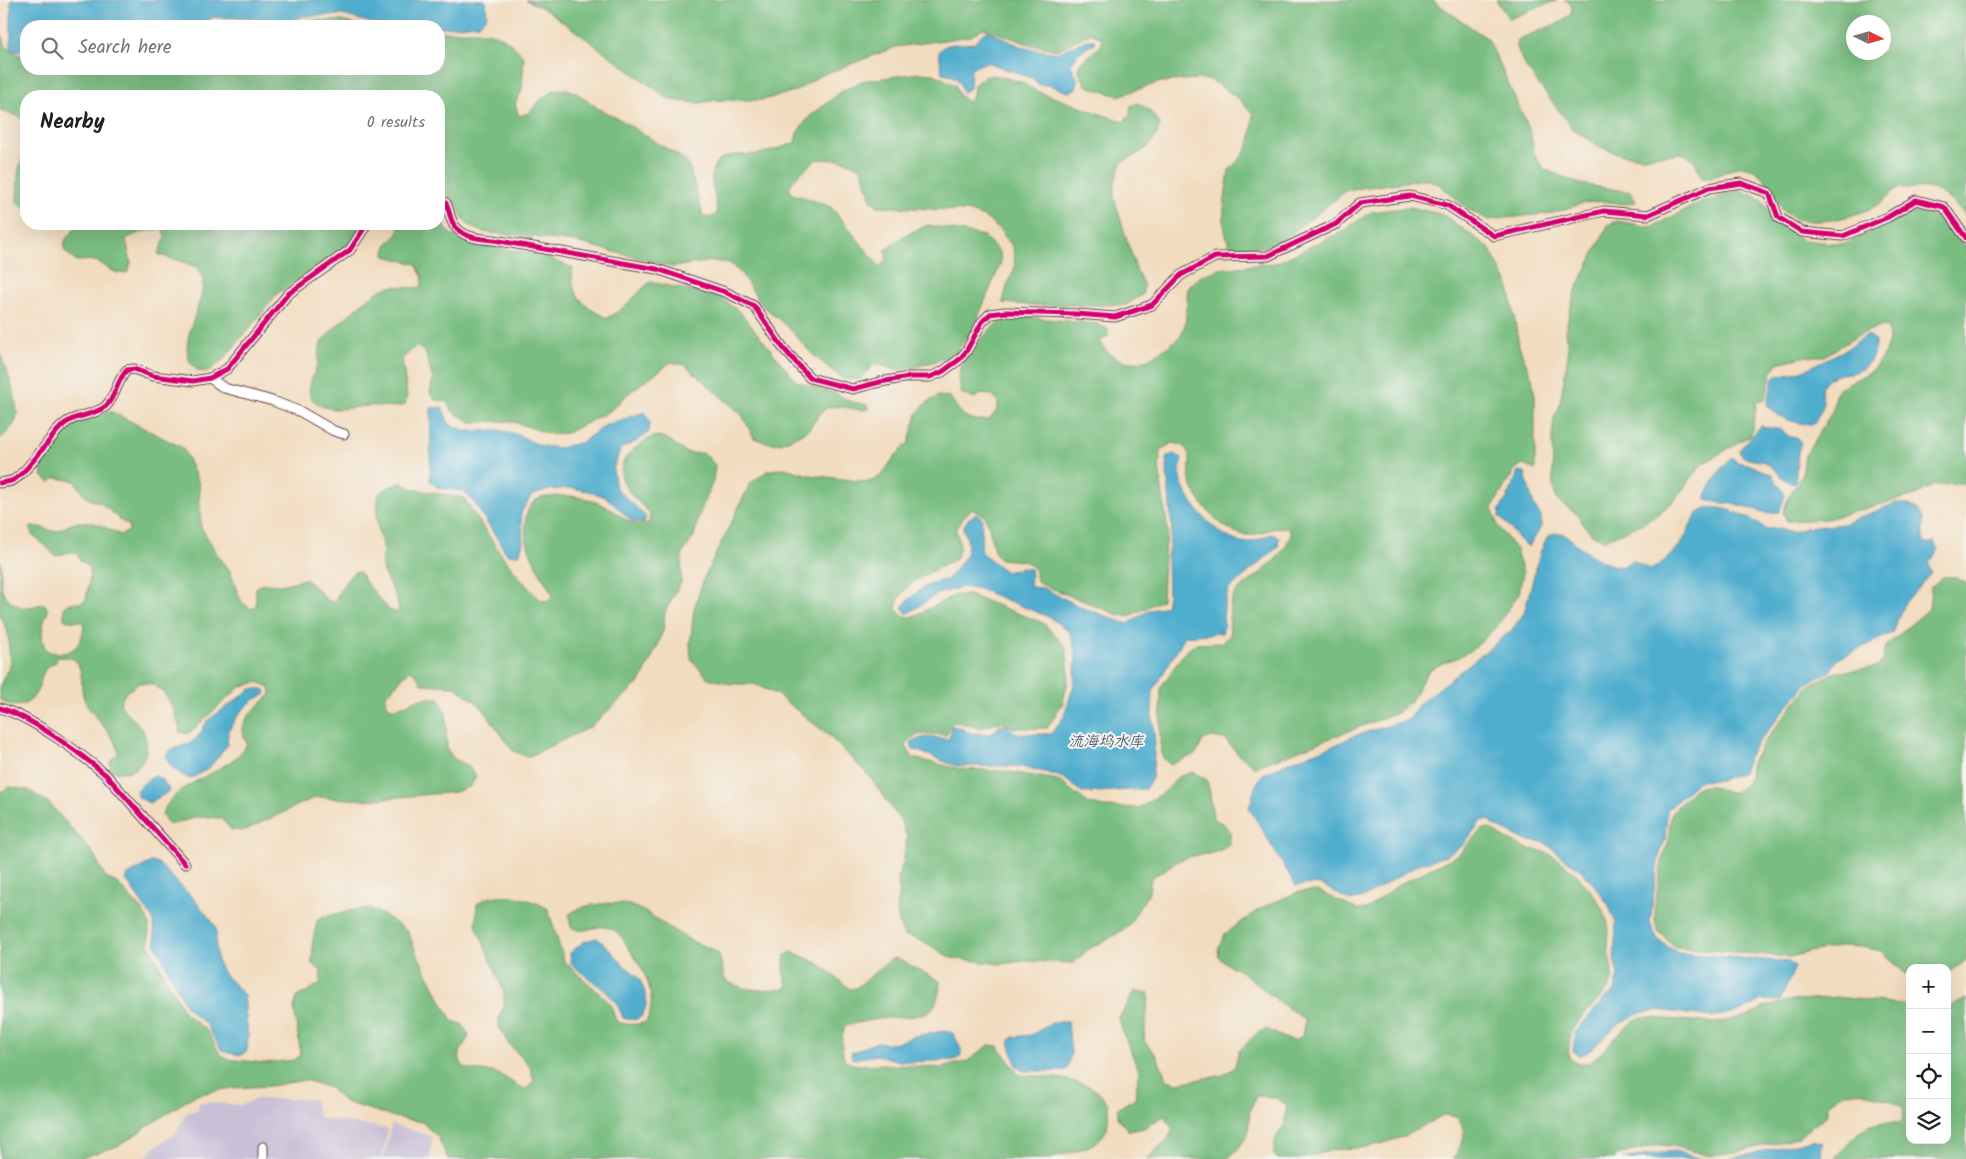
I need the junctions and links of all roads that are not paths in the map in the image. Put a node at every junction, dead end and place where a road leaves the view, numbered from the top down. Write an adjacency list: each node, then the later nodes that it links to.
1 (445, 202): 3 (street)
2 (363, 230): 4 (street)
3 (1966, 238)
4 (210, 378): 5 (street); 6 (street)
5 (344, 434)
6 (0, 483)
7 (0, 708): 8 (street)
8 (185, 864)
9 (263, 1147): 10 (street)
10 (263, 1159)

